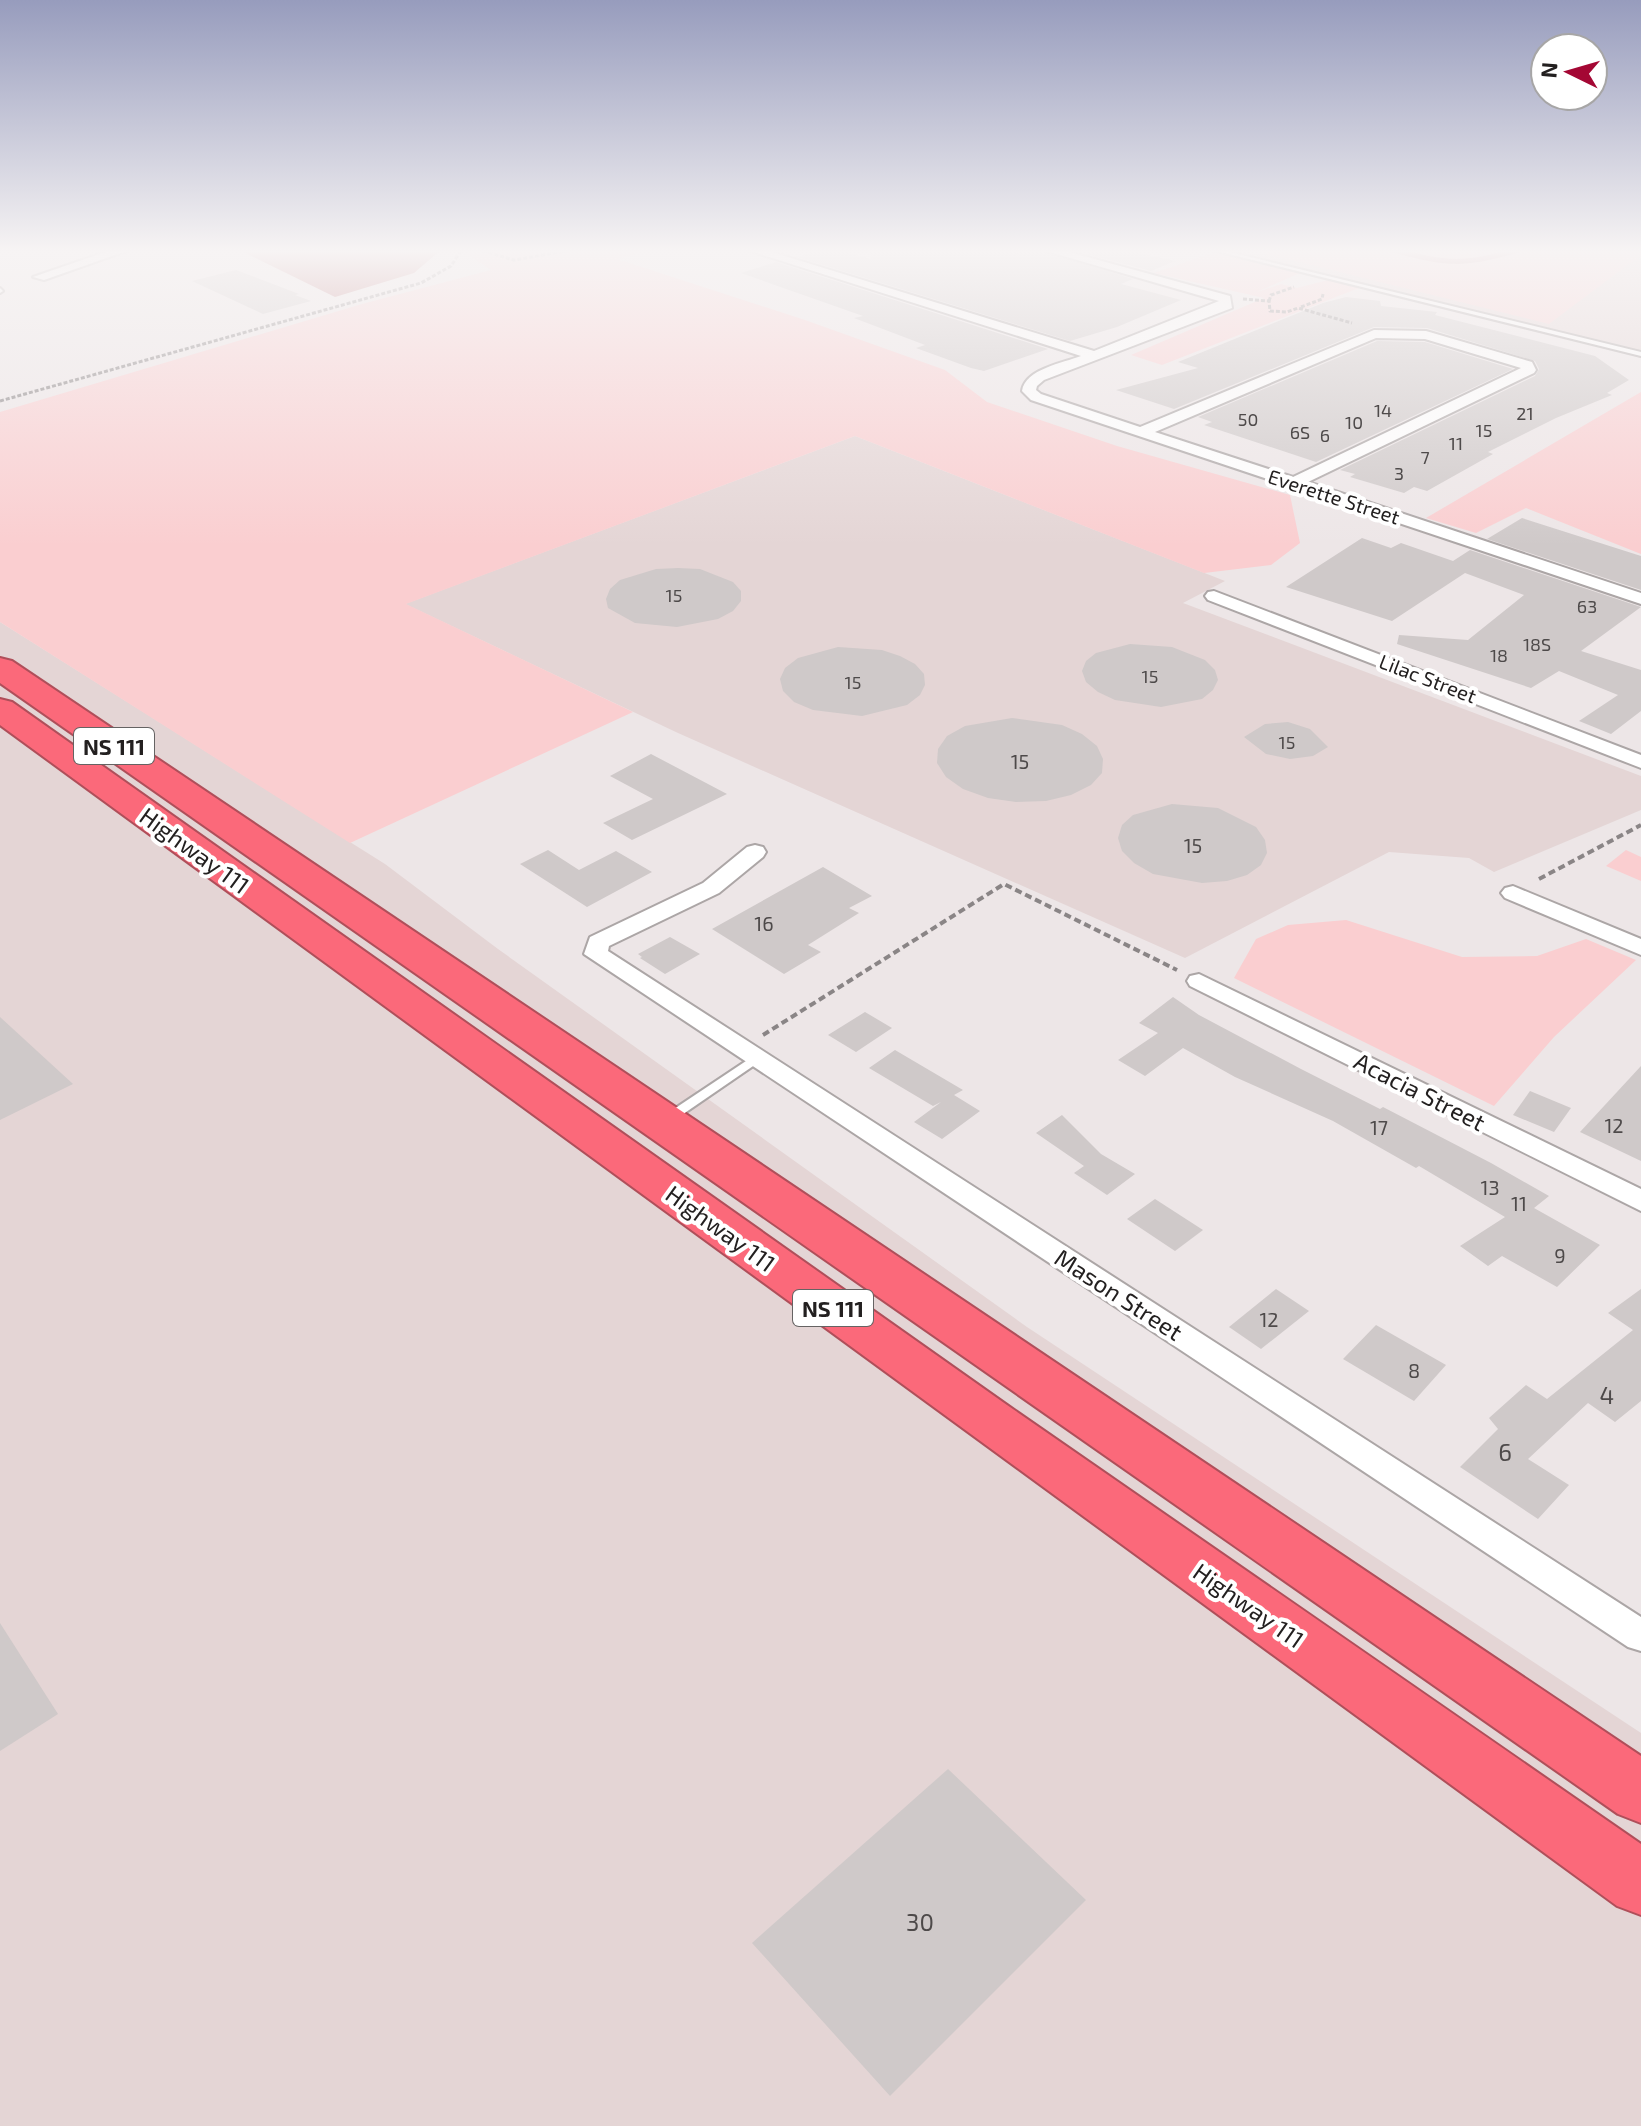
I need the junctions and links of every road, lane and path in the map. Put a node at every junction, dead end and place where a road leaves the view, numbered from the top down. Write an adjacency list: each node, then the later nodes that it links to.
1 (188, 348): 9 (path)
2 (1071, 348): 8 (street)
3 (1111, 348): 8 (street)
4 (1340, 348): 10 (street)
5 (1475, 348): 11 (street)
6 (1617, 348): 7 (lane)
7 (1641, 354)
8 (1093, 355): 10 (street, Everette Street)
9 (0, 401)
10 (1141, 432): 11 (street, Everette Street)
11 (1294, 483): 13 (street, Everette Street)
12 (1214, 596): 17 (street, Lilac Street)
13 (1641, 599)
14 (0, 652): 18 (highway)
15 (0, 668): 18 (highway, Highway 111 / NS 111)
16 (9, 719): 29 (highway, Highway 111 / NS 111)
17 (1641, 762)
18 (227, 824): 25 (highway, Highway 111 / NS 111)
19 (1641, 825): 21 (path)
20 (755, 852): 24 (street, Mason Street)
21 (1513, 893): 22 (street)
22 (1641, 948)
23 (1199, 981): 24 (path); 26 (street, Acacia Street)
24 (748, 1054): 25 (lane); 27 (street, Mason Street)
25 (663, 1122): 28 (highway, Highway 111 / NS 111)
26 (1641, 1201)
27 (1641, 1636)
28 (1641, 1793)
29 (1641, 1883)

